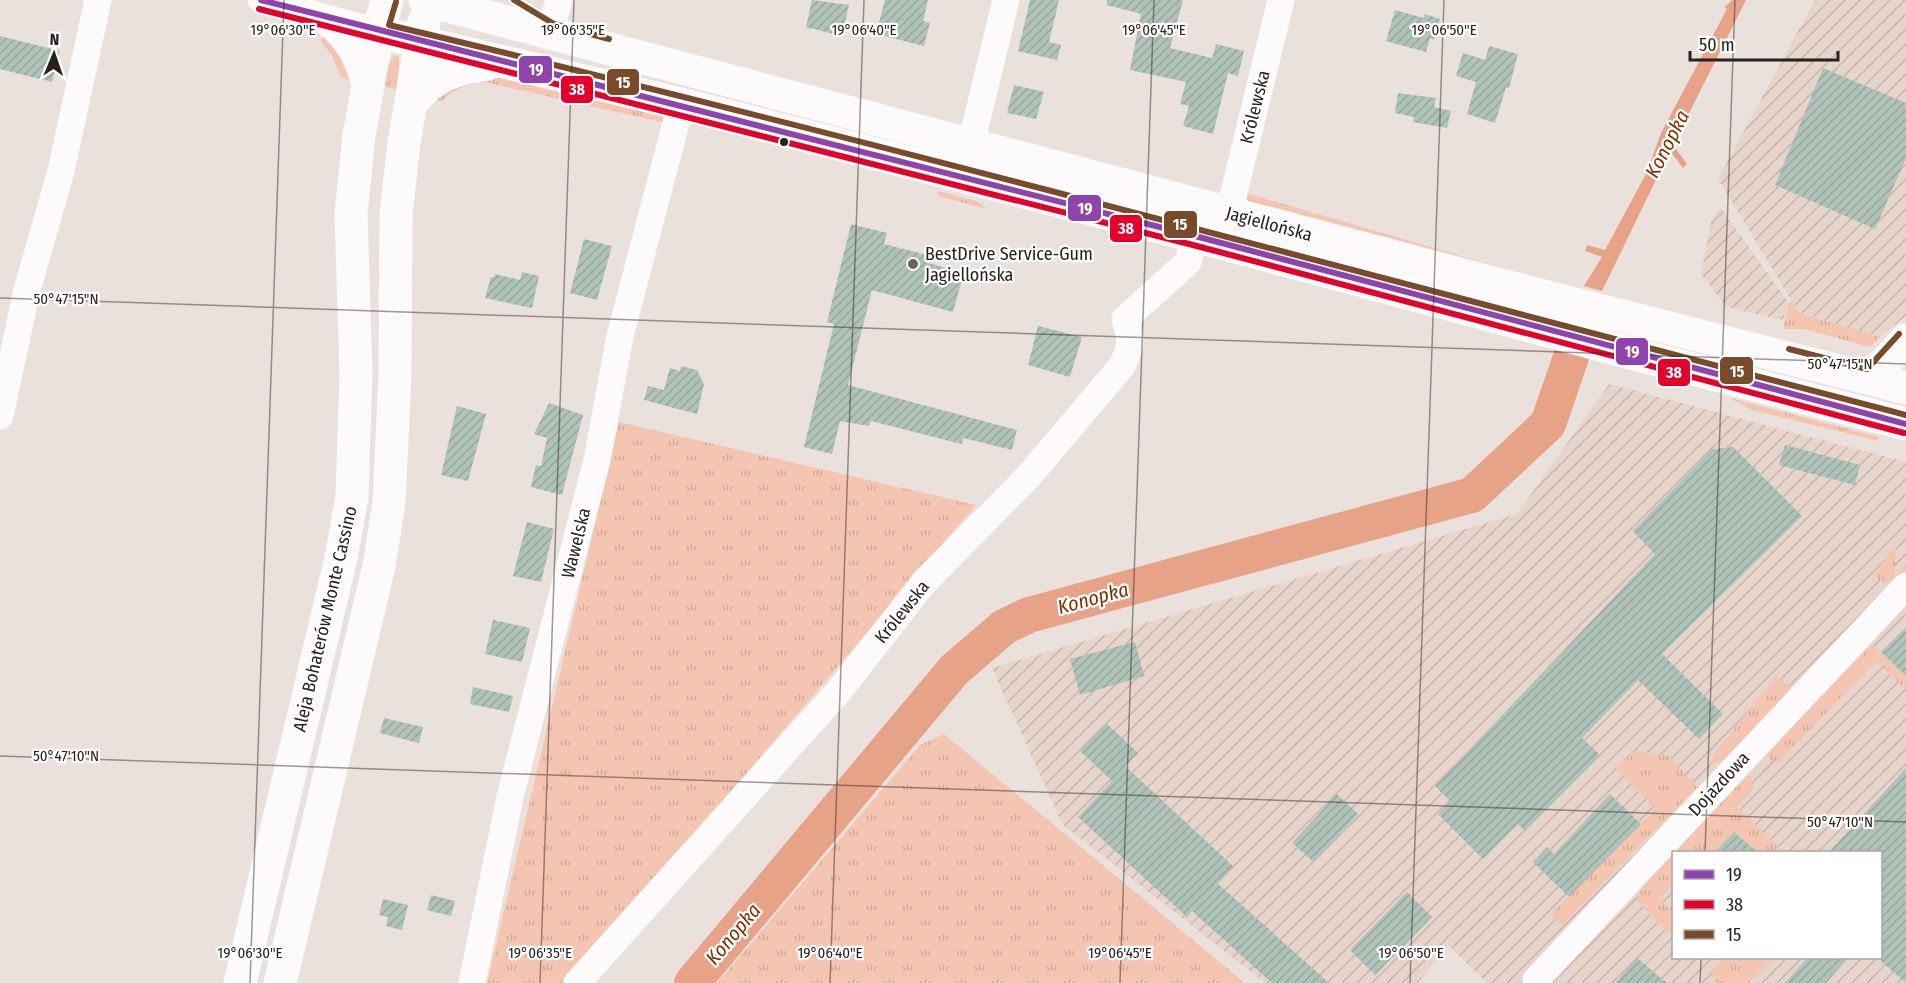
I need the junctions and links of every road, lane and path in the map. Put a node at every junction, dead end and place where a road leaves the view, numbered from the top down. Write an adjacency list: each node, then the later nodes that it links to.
1 (98, 0): 23 (street)
2 (261, 0): 9 (street, Jagiellońska)
3 (387, 0): 10 (main road, Aleja Bohaterów Monte Cassino)
4 (428, 0): 11 (main road, Jagiellońska); 12 (main road, Aleja Bohaterów Monte Cassino)
5 (496, 0): 11 (main road)
6 (559, 0): 11 (street)
7 (1006, 0): 17 (street)
8 (1281, 0): 18 (street, Królewska)
9 (316, 15): 10 (street, Jagiellońska); 14 (street)
10 (378, 32): 12 (main road, Jagiellońska); 14 (main road, Aleja Bohaterów Monte Cassino)
11 (550, 32): 17 (main road, Jagiellońska)
12 (419, 42): 13 (main road, Jagiellońska); 15 (main road, Aleja Bohaterów Monte Cassino)
13 (501, 63): 15 (main road); 16 (main road, Jagiellońska)
14 (367, 95): 26 (main road, Aleja Bohaterów Monte Cassino)
15 (411, 104): 27 (main road, Aleja Bohaterów Monte Cassino)
16 (681, 104): 19 (main road, Jagiellońska); 28 (street, Wawelska)
17 (971, 144): 18 (main road, Jagiellońska)
18 (1229, 213): 21 (main road, Jagiellońska)
19 (1195, 236): 24 (main road, Jagiellońska); 29 (street, Królewska)
20 (1906, 340): 21 (main road)
21 (1870, 379): 22 (main road, Jagiellońska)
22 (1906, 388)
23 (0, 417)
24 (1906, 423)
25 (1906, 586): 30 (street, Dojazdowa)
26 (240, 983)
27 (280, 983)
28 (472, 983)
29 (577, 983)
30 (1539, 983)

